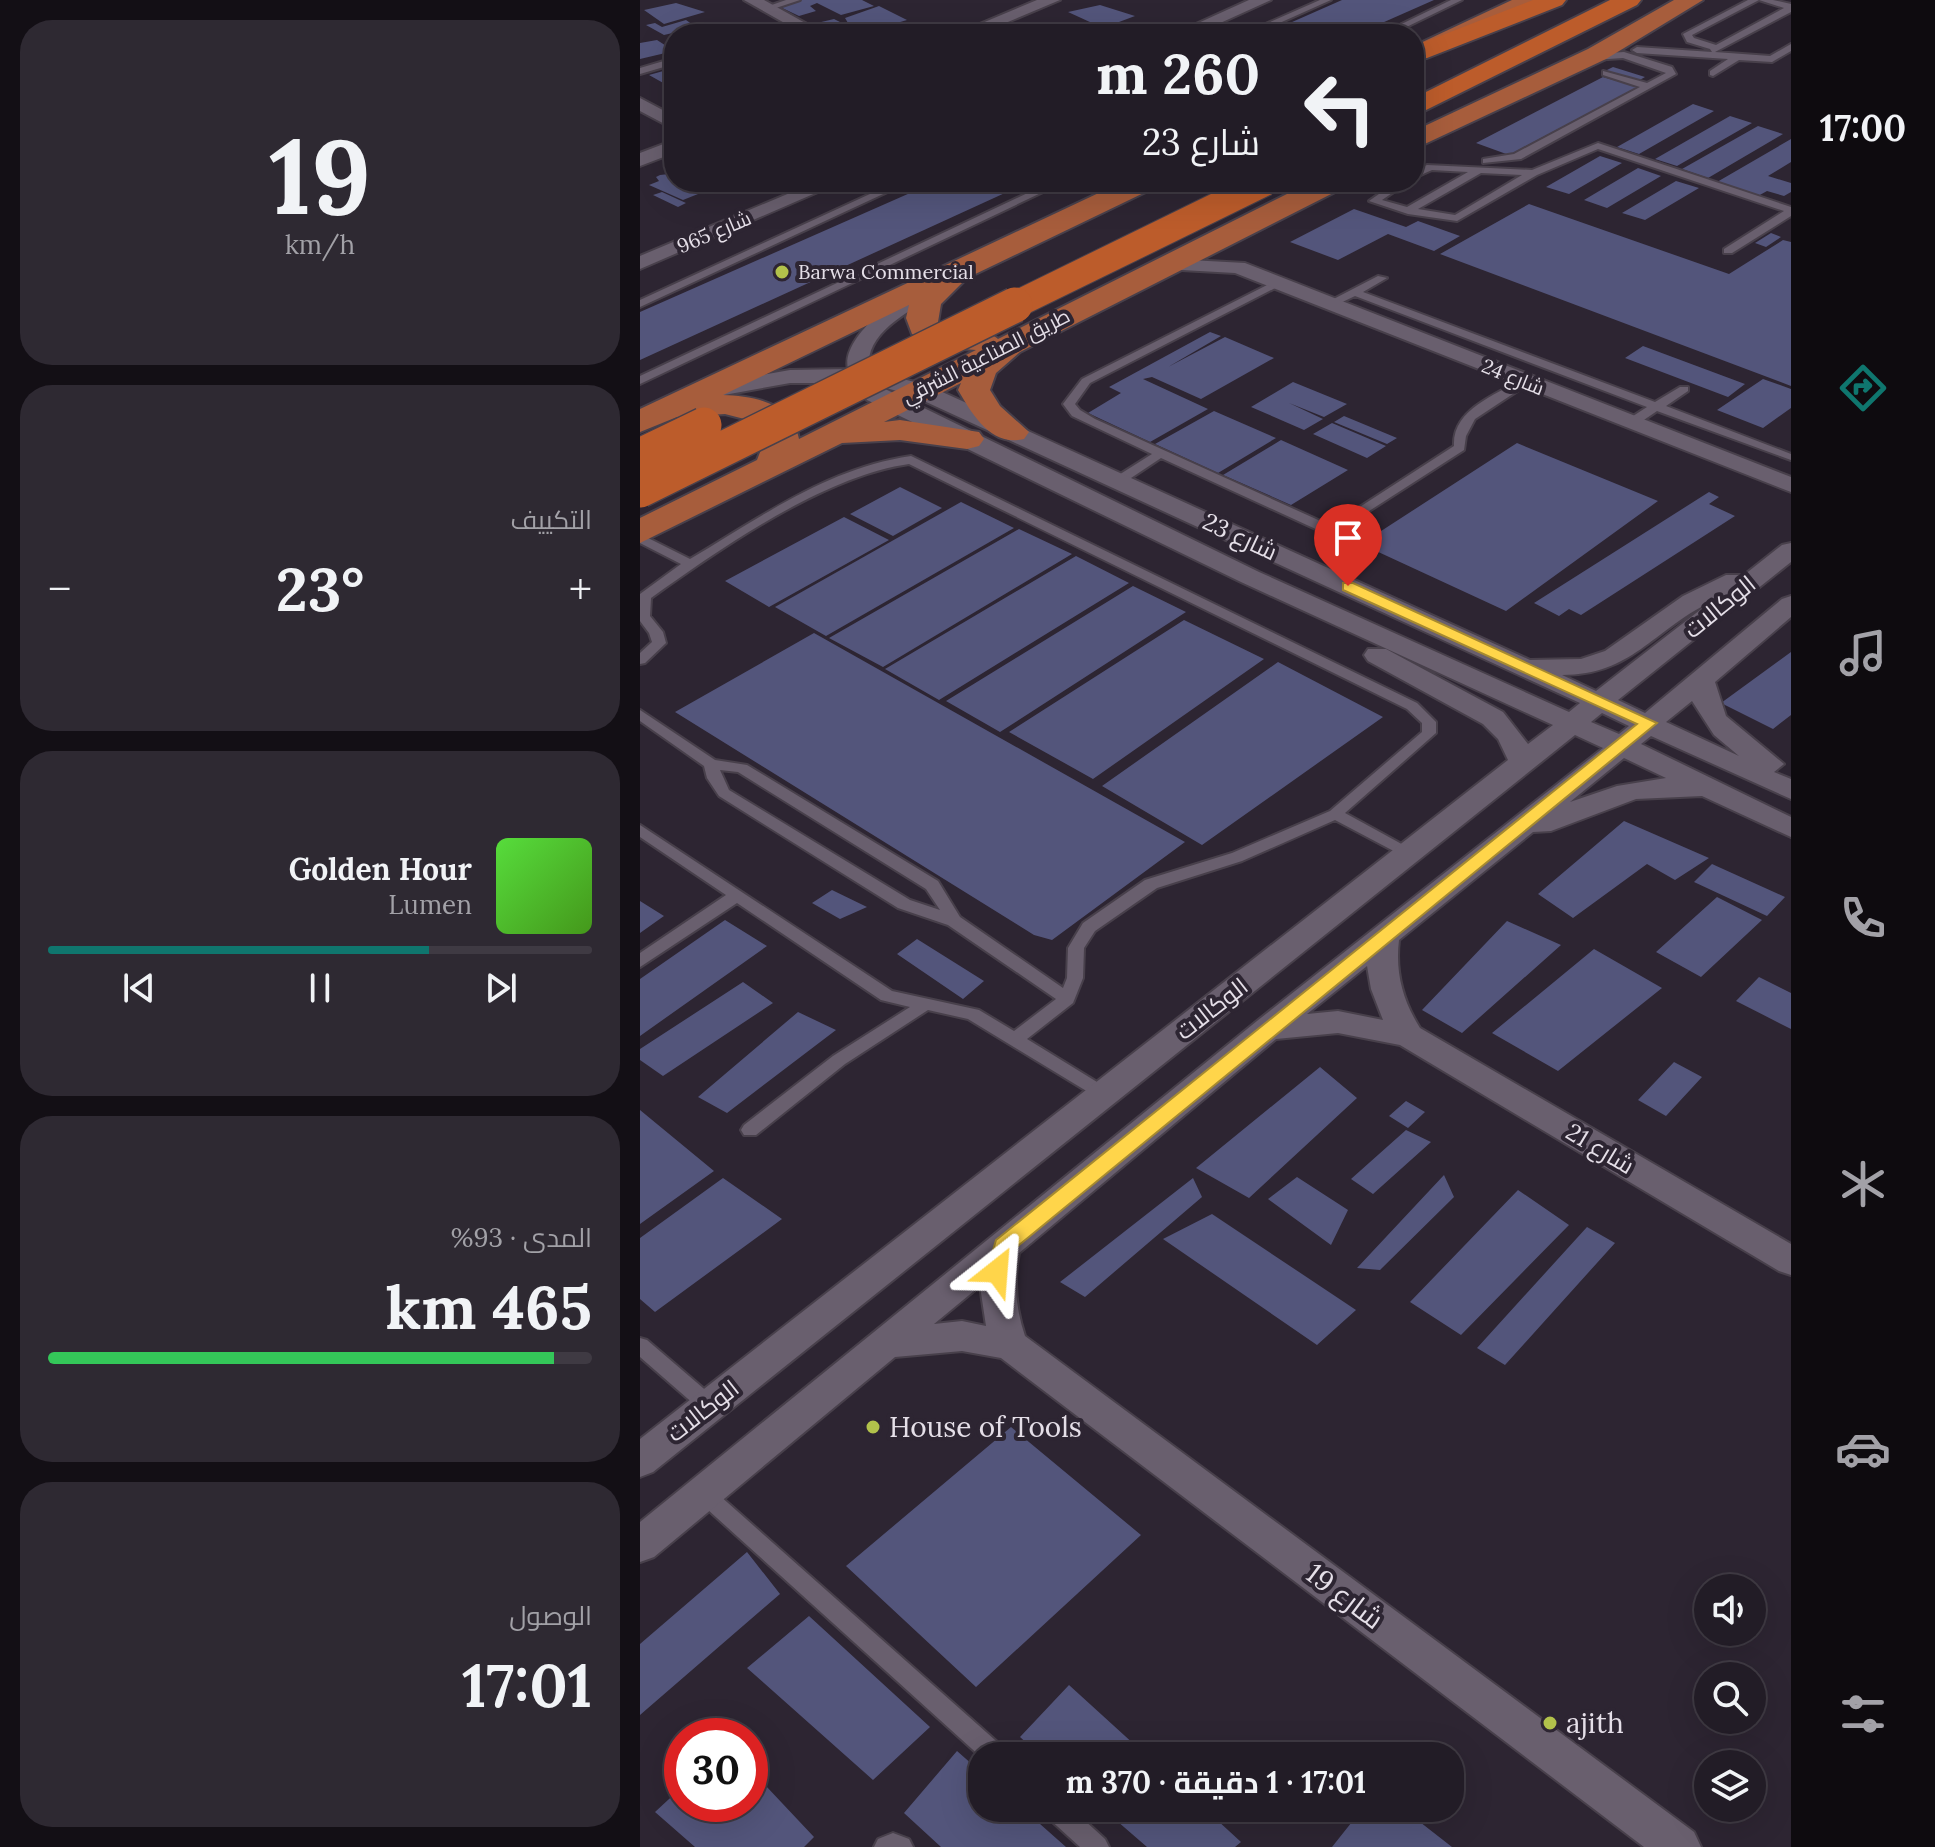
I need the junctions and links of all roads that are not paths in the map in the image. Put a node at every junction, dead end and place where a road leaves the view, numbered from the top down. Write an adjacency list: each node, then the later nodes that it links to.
1 (796, 0): 14 (lane)
2 (1263, 0): 18 (street)
3 (1327, 0): 19 (lane)
4 (1458, 0): 20 (lane)
5 (1554, 0): 29 (highway)
6 (1587, 0): 30 (highway)
7 (1629, 0): 37 (highway)
8 (1662, 0): 39 (highway)
9 (1691, 0): 21 (main road)
10 (1755, 0): 23 (lane)
11 (1763, 0): 15 (lane)
12 (1038, 2): 17 (street)
13 (1521, 2): 27 (main road)
14 (760, 4): 16 (street)
15 (1791, 7): 23 (lane)
16 (797, 24)
17 (987, 24)
18 (1206, 24)
19 (1271, 24)
20 (1406, 24)
21 (1614, 44): 24 (lane); 32 (main road)
22 (1791, 47): 26 (lane)
23 (1717, 48): 24 (lane)
24 (1705, 54): 25 (lane)
25 (1739, 55): 26 (lane); 34 (lane)
26 (1772, 59): 31 (lane)
27 (1424, 63)
28 (664, 64): 33 (lane)
29 (1424, 64)
30 (1424, 64)
31 (1791, 64)
32 (1599, 65): 35 (lane); 35 (lane); 39 (main road)
33 (640, 71)
34 (1713, 73)
35 (1649, 87): 42 (lane)
36 (640, 103): 38 (street)
37 (1424, 103)
38 (664, 118)
39 (1456, 120): 40 (main road)
40 (1424, 136)
41 (664, 150): 43 (street)
42 (1443, 158)
43 (640, 160)
44 (1480, 169): 45 (lane); 46 (lane); 58 (lane)
45 (1424, 170)
46 (1533, 173): 57 (lane); 58 (lane)
47 (784, 192): 56 (street)
48 (808, 192): 56 (street, شارع 965)
49 (882, 192): 68 (lane)
50 (1037, 192): 72 (lane)
51 (1123, 192): 64 (main road)
52 (1185, 192): 84 (highway, bridge)
53 (1246, 192): 89 (highway, طريق الصناعية الشرقي, bridge)
54 (1313, 192): 59 (main road, طريق الصناعية الشرقي)
55 (1388, 192): 58 (lane)
56 (794, 198): 61 (street, شارع 965)
57 (1791, 210): 60 (lane)
58 (1408, 211)
59 (1235, 232): 62 (main road, طريق الصناعية الشرقي); 63 (street)
60 (1728, 251)
61 (640, 263)
62 (1171, 265): 63 (street, شارع 24); 70 (main road, طريق الصناعية الشرقي)
63 (1238, 267): 66 (street, شارع 24)
64 (959, 272): 70 (main road); 71 (street); 75 (main road)
65 (1382, 278): 67 (lane)
66 (1277, 283): 69 (street, شارع 24); 83 (lane)
67 (1354, 292): 69 (lane); 77 (lane)
68 (640, 304)
69 (1330, 304): 73 (street, شارع 24)
70 (1023, 338): 76 (main road, طريق الصناعية الشرقي); 80 (main road)
71 (859, 377): 75 (street, شارع 23); 76 (street, شارع 23)
72 (640, 380)
73 (1525, 382): 79 (street, شارع 24); 83 (lane)
74 (1684, 389): 77 (lane)
75 (699, 393): 78 (main road)
76 (906, 396): 80 (street, شارع 23); 81 (street, شارع 23); 82 (main road, طريق الصناعية الشرقي)
77 (1655, 407): 79 (lane); 85 (lane)
78 (649, 418): 86 (main road)
79 (1631, 423): 88 (street, شارع 24)
80 (1012, 432): 87 (street, شارع 23)
81 (967, 439): 82 (main road); 94 (street, شارع 23)
82 (808, 446): 86 (main road, طريق الصناعية الشرقي)
83 (1160, 454): 87 (lane)
84 (640, 456)
85 (1789, 457)
86 (741, 480): 90 (main road, طريق الصناعية الشرقي)
87 (1118, 481): 98 (street, شارع 23)
88 (1790, 485)
89 (640, 490)
90 (640, 532)
91 (640, 538): 93 (lane)
92 (1787, 554): 98 (street, الوكالات); 100 (street, الوكالات)
93 (690, 564): 95 (lane); 110 (lane)
94 (1250, 577): 103 (street, شارع 23); 106 (street, شارع 23)
95 (642, 598): 97 (lane)
96 (1791, 604): 99 (street, الوكالات)
97 (640, 660)
98 (1521, 666): 100 (street, شارع 23)
99 (1701, 678): 102 (street, الوكالات); 107 (street)
100 (1603, 702): 102 (street, شارع 23); 103 (street, الوكالات)
101 (640, 714): 105 (lane)
102 (1649, 723): 104 (street, الوكالات); 108 (street, شارع 23)
103 (1575, 724): 104 (street, شارع 23); 106 (street, الوكالات)
104 (1622, 746): 109 (street, شارع 23); 113 (street, الوكالات)
105 (711, 764): 116 (lane); 116 (lane)
106 (1524, 765): 114 (street, الوكالات)
107 (1791, 779)
108 (1791, 790)
109 (1716, 791): 111 (street, شارع 23); 113 (street, الوكالات)
110 (1335, 814): 114 (lane); 119 (lane)
111 (1791, 828)
112 (640, 830): 115 (lane)
113 (1495, 846): 117 (street, الوكالات)
114 (1410, 853): 124 (street, الوكالات)
115 (738, 895): 118 (lane); 120 (lane)
116 (954, 921): 119 (lane)
117 (1384, 936): 121 (street, الوكالات); 122 (street, شارع 21)
118 (640, 961)
119 (1067, 999): 123 (lane)
120 (923, 1006): 123 (lane); 125 (lane)
121 (1268, 1029): 122 (street, شارع 21); 126 (street, الوكالات)
122 (1409, 1036): 127 (street, شارع 21)
123 (1017, 1038): 124 (lane)
124 (1104, 1094): 131 (street, الوكالات)
125 (750, 1130)
126 (1003, 1246): 128 (street, الوكالات); 129 (street)
127 (1791, 1261)
128 (885, 1344): 129 (street, شارع 19); 133 (street, الوكالات)
129 (1011, 1345): 140 (street, شارع 19)
130 (640, 1346): 131 (lane)
131 (710, 1406): 132 (street, الوكالات)
132 (640, 1461)
133 (703, 1493): 134 (street, الوكالات); 135 (lane)
134 (640, 1545)
135 (980, 1742)
136 (1069, 1822): 139 (lane)
137 (886, 1847): 138 (lane)
138 (901, 1847)
139 (1097, 1847)
140 (1679, 1847)

